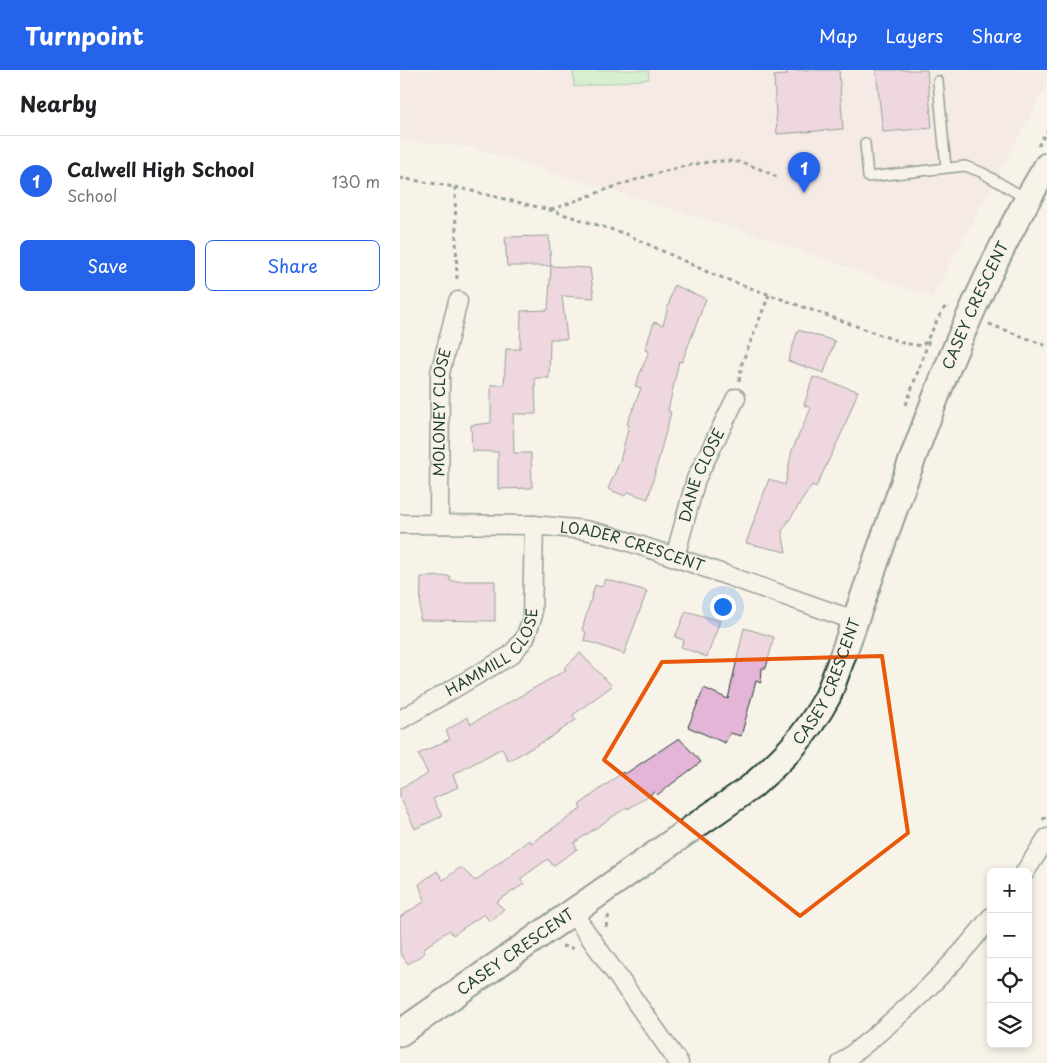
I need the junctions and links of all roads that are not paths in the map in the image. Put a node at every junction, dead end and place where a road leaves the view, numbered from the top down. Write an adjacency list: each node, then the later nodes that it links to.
1 (938, 81): 4 (lane)
2 (865, 143): 4 (lane)
3 (1047, 166): 5 (street, CASEY CRESCENT)
4 (946, 168): 5 (lane)
5 (1027, 199): 12 (street, CASEY CRESCENT)
6 (458, 302): 9 (street, MOLONEY CLOSE)
7 (736, 398): 11 (street, DANE CLOSE)
8 (400, 524): 9 (street, LOADER CRESCENT)
9 (439, 524): 10 (street, LOADER CRESCENT)
10 (534, 525): 11 (street, LOADER CRESCENT); 13 (street, HAMMILL CLOSE)
11 (675, 557): 12 (street, LOADER CRESCENT)
12 (856, 621): 16 (street, CASEY CRESCENT)
13 (400, 720)
14 (1047, 838): 15 (street)
15 (1028, 868)
16 (572, 912): 18 (street, CASEY CRESCENT); 19 (street)
17 (987, 922): 20 (street)
18 (400, 1033)
19 (679, 1063)
20 (841, 1063)

